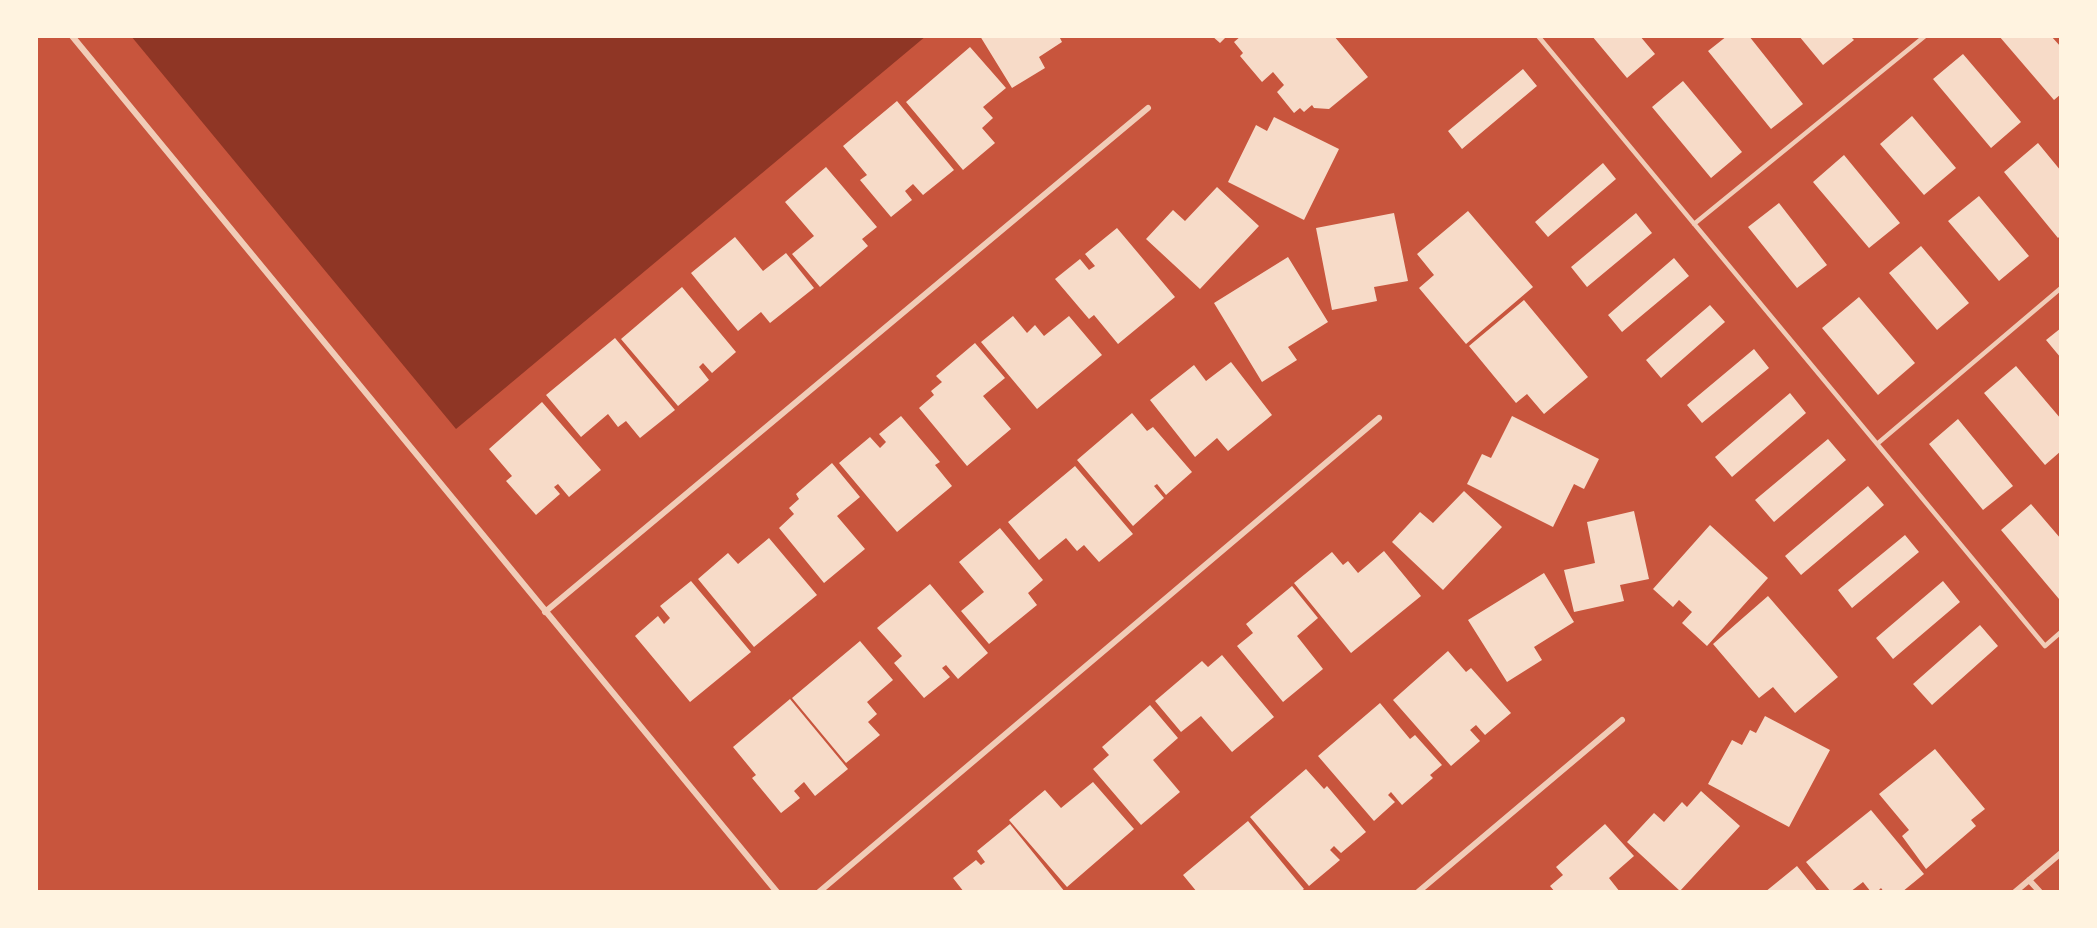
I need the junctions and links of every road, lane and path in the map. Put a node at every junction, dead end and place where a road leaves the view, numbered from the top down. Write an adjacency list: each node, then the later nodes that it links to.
1 (72, 36): 9 (street)
2 (1538, 36): 5 (lane)
3 (1925, 36): 5 (lane)
4 (1148, 108): 9 (street)
5 (1694, 224): 8 (lane)
6 (2061, 288): 8 (lane)
7 (1378, 418): 15 (street)
8 (1878, 444): 10 (lane)
9 (545, 612): 14 (street)
10 (2061, 632)
11 (1622, 720): 16 (street)
12 (2061, 853): 13 (street)
13 (2029, 880): 17 (street); 18 (street)
14 (777, 892)
15 (819, 892)
16 (1418, 892)
17 (2015, 892)
18 (2040, 892)

